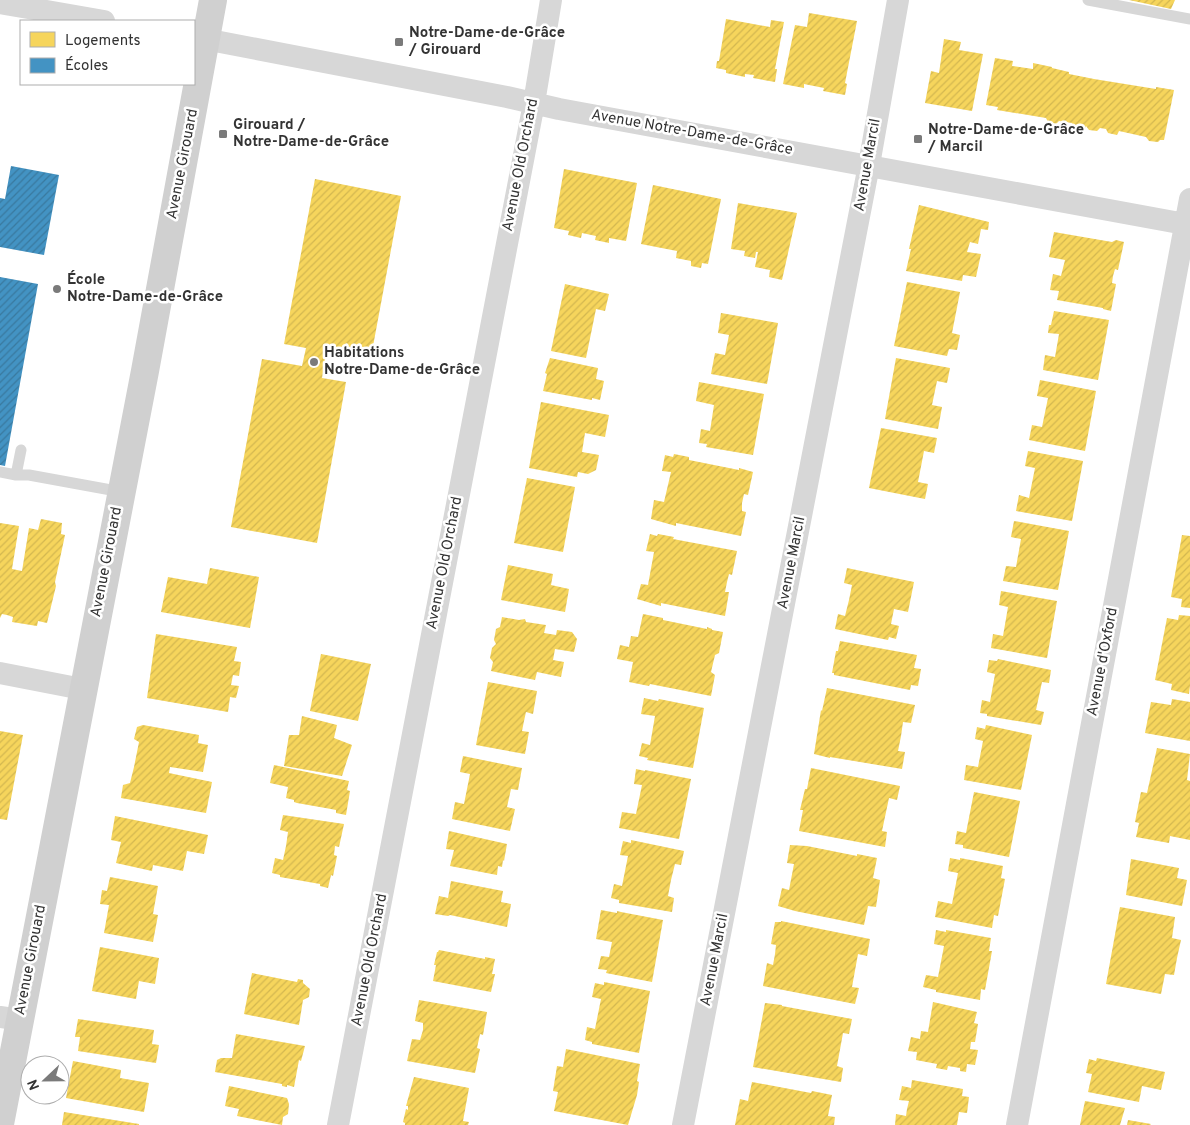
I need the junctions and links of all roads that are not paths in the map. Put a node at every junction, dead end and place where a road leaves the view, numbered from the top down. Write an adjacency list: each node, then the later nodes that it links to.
1 (213, 0): 8 (street, Avenue Girouard)
2 (551, 0): 11 (street, Avenue Old Orchard)
3 (898, 0): 12 (street, Avenue Marcil)
4 (1088, 0): 6 (lane)
5 (0, 4): 7 (street)
6 (1190, 18)
7 (98, 20)
8 (200, 38): 9 (street, Avenue Girouard); 11 (street, Avenue Notre-Dame-de-Grâce)
9 (195, 67)
10 (192, 85): 18 (street, Avenue Girouard)
11 (534, 103): 12 (street, Avenue Notre-Dame-de-Grâce); 23 (street, Avenue Old Orchard)
12 (869, 165): 14 (street, Avenue Notre-Dame-de-Grâce); 24 (street, Avenue Marcil)
13 (1190, 199): 14 (street, Avenue d'Oxford)
14 (1188, 225): 25 (street, Avenue d'Oxford)
15 (21, 450): 17 (lane)
16 (0, 472): 17 (lane)
17 (16, 475): 18 (lane)
18 (122, 492): 20 (street, Avenue Girouard)
19 (0, 673): 20 (street)
20 (82, 689): 21 (street, Avenue Girouard)
21 (10, 1018): 22 (street, Avenue Girouard)
22 (0, 1124)
23 (338, 1125)
24 (683, 1125)
25 (1017, 1125)

